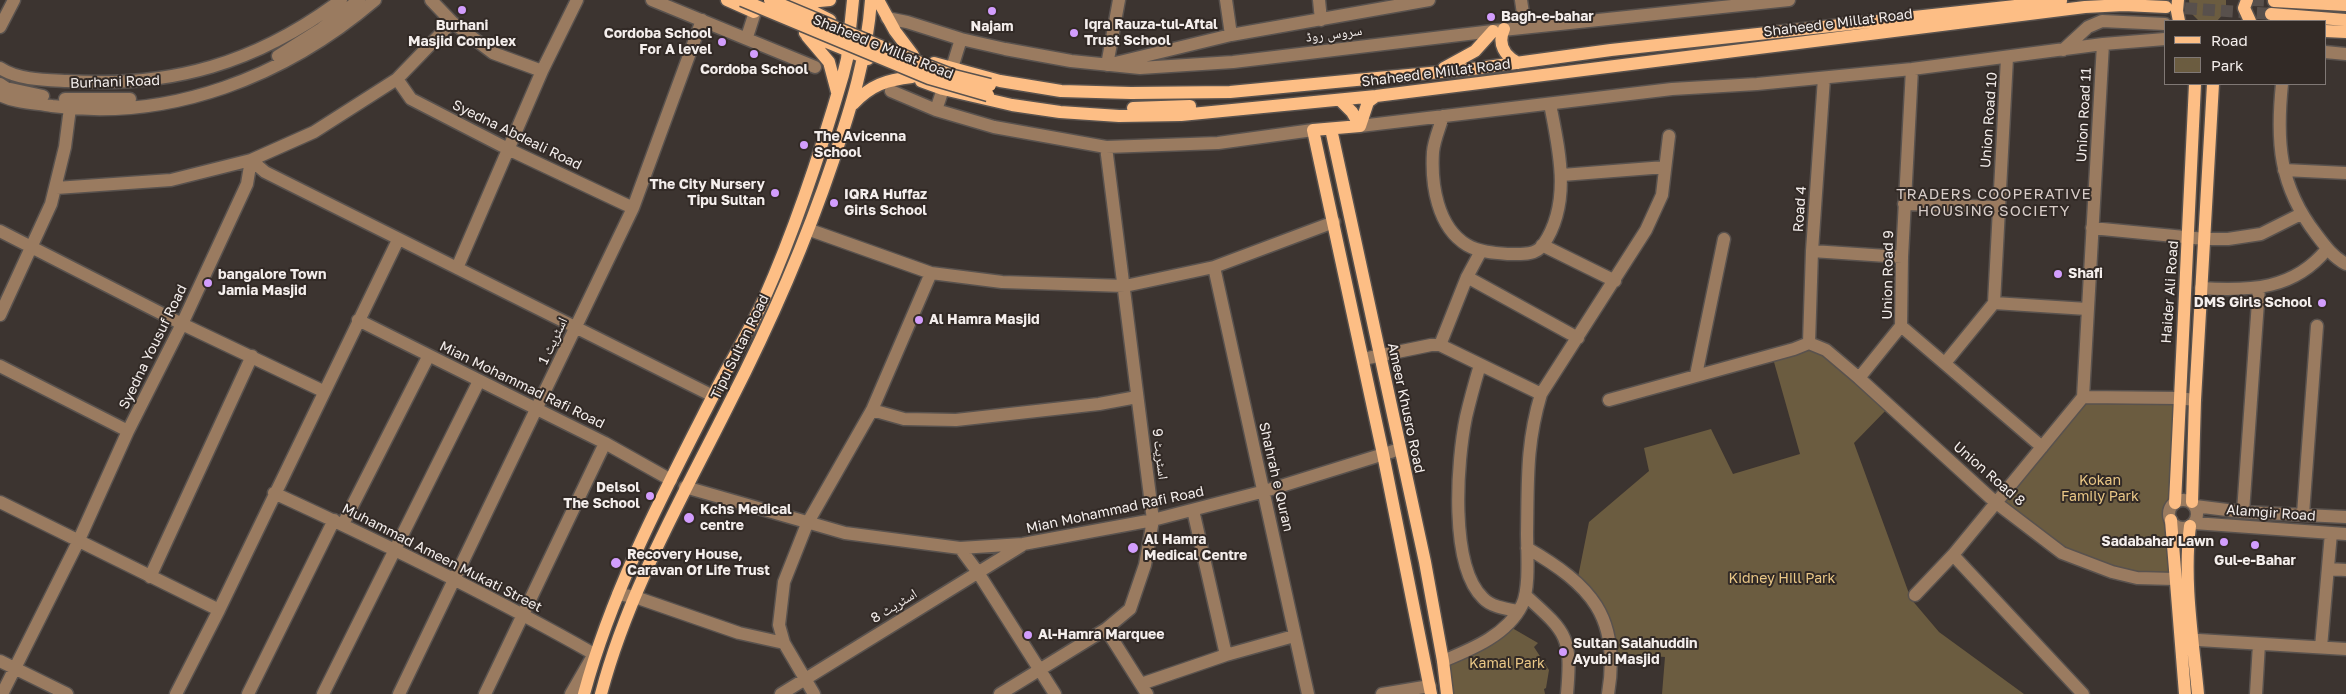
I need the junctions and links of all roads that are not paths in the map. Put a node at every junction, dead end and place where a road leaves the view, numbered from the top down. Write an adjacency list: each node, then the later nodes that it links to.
1 (14, 0): 39 (street)
2 (341, 0): 65 (street)
3 (359, 0): 73 (street, Burhani Road)
4 (375, 0): 88 (street, Burhani Road)
5 (431, 0): 37 (street)
6 (577, 0): 68 (street)
7 (652, 0): 31 (street)
8 (727, 0): 28 (main road, Shaheed e Millat Road)
9 (742, 0): 78 (main road, bridge)
10 (770, 0): 78 (main road, bridge)
11 (830, 0): 25 (main road)
12 (853, 0): 41 (main road, Tipu Sultan Road)
13 (871, 0): 47 (main road, Tipu Sultan Road)
14 (878, 0): 29 (main road)
15 (1119, 0): 63 (street)
16 (1226, 0): 46 (street)
17 (1319, 0): 32 (street)
18 (1429, 0): 32 (street)
19 (1521, 0): 40 (street)
20 (1789, 0): 40 (street, سروس روڈ)
21 (2071, 0): 62 (main road, Shaheed e Millat Road)
22 (2178, 0): 33 (main road)
23 (2240, 0): 34 (main road)
24 (2247, 0): 35 (main road)
25 (794, 2): 30 (main road, Shaheed e Millat Road)
26 (2346, 5): 36 (main road)
27 (2166, 7): 83 (main road, Shaheed e Millat Road)
28 (755, 12): 44 (main road, Shaheed e Millat Road); 48 (street)
29 (887, 18): 49 (street, سروس روڈ); 58 (main road)
30 (828, 19): 41 (main road, Shaheed e Millat Road); 51 (main road)
31 (702, 20): 48 (street); 105 (street, اسٹریٹ 1)
32 (1321, 20): 46 (street)
33 (2180, 20)
34 (2238, 20)
35 (2250, 20)
36 (2346, 20)
37 (452, 22): 68 (street); 72 (street)
38 (2164, 24): 55 (street)
39 (0, 27)
40 (1525, 27): 42 (street, سروس روڈ)
41 (851, 29): 47 (main road, Shaheed e Millat Road); 54 (main road, Tipu Sultan Road)
42 (1498, 30): 62 (main road); 63 (street, سروس روڈ); 69 (main road)
43 (2326, 30): 45 (main road)
44 (802, 31): 51 (main road, Shaheed e Millat Road); 81 (main road)
45 (2346, 32)
46 (1231, 35): 63 (street)
47 (868, 36): 52 (main road, Shaheed e Millat Road); 59 (main road, Tipu Sultan Road)
48 (747, 37): 64 (street)
49 (961, 39): 63 (street, سروس روڈ); 66 (street)
50 (2164, 39): 53 (street)
51 (823, 40): 54 (main road, Shaheed e Millat Road)
52 (881, 41): 58 (main road, Shaheed e Millat Road); 61 (main road)
53 (2103, 44): 55 (street); 108 (street, Union Road 11)
54 (848, 51): 59 (main road, Shaheed e Millat Road); 81 (main road, Tipu Sultan Road)
55 (2062, 51): 60 (street)
56 (2326, 52): 57 (street)
57 (2346, 54)
58 (913, 55): 66 (main road, Shaheed e Millat Road)
59 (864, 57): 61 (main road, Shaheed e Millat Road); 86 (main road, Tipu Sultan Road)
60 (2007, 58): 67 (street); 104 (street, Union Road 10)
61 (877, 62): 70 (main road, Shaheed e Millat Road)
62 (1518, 63): 69 (main road, Shaheed e Millat Road)
63 (1107, 65)
64 (815, 67)
65 (0, 68)
66 (952, 68): 80 (main road, Shaheed e Millat Road)
67 (1912, 69): 71 (street); 103 (street, Union Road 9)
68 (542, 71): 96 (street)
69 (1435, 72): 80 (main road, Shaheed e Millat Road)
70 (912, 78): 77 (main road, Shaheed e Millat Road); 86 (main road)
71 (1824, 78): 85 (street); 119 (street, Road 4)
72 (397, 79): 96 (street, Syedna Abdeali Road); 97 (street)
73 (0, 84)
74 (2194, 85): 111 (main road, Haider Ali Road)
75 (2213, 85): 113 (main road)
76 (2282, 85): 99 (street)
77 (943, 89): 87 (main road, Shaheed e Millat Road); 89 (street)
78 (989, 90): 80 (main road); 87 (main road)
79 (891, 91): 89 (street)
80 (1230, 92)
81 (837, 94): 153 (main road, Tipu Sultan Road)
82 (0, 95): 88 (street, Burhani Road)
83 (1376, 96): 84 (main road, Shaheed e Millat Road); 91 (main road)
84 (1340, 100): 87 (main road, Shaheed e Millat Road); 91 (main road)
85 (1550, 104): 90 (street); 101 (street)
86 (852, 105): 109 (main road, Tipu Sultan Road)
87 (1272, 107)
88 (70, 108): 102 (street)
89 (936, 110): 95 (street)
90 (1443, 116): 91 (street); 118 (street)
91 (1360, 126): 92 (main road)
92 (1331, 129): 93 (main road); 141 (main road, Ameer Khusro Road)
93 (1313, 130): 95 (street); 107 (main road)
94 (1668, 136): 98 (street)
95 (1106, 147): 127 (street, اسٹریٹ 9)
96 (510, 150): 105 (street, Syedna Abdeali Road); 123 (street)
97 (251, 160): 102 (street); 114 (street); 134 (street, Syedna Yousuf Road)
98 (1665, 167): 101 (street); 126 (street)
99 (2284, 170): 100 (street); 106 (street)
100 (2346, 173)
101 (1562, 175): 115 (street)
102 (56, 188): 116 (street)
103 (1904, 204): 104 (street); 120 (street, Union Road 9)
104 (1998, 207): 130 (street, Union Road 10)
105 (633, 208): 137 (street, اسٹریٹ 1)
106 (2301, 214): 113 (street); 117 (street)
107 (1334, 222): 122 (street); 144 (main road)
108 (2092, 228): 111 (street); 131 (street, Union Road 11)
109 (810, 230): 124 (street); 159 (main road, Tipu Sultan Road)
110 (0, 231): 116 (street)
111 (2189, 236): 113 (street); 156 (main road, Haider Ali Road)
112 (1724, 239): 148 (street)
113 (2205, 239): 128 (main road)
114 (398, 240): 123 (street); 133 (street)
115 (1542, 246): 118 (street); 126 (street)
116 (33, 247): 132 (street); 134 (street)
117 (2327, 249): 121 (street); 129 (street)
118 (1481, 251): 125 (street)
119 (1812, 251): 120 (street); 139 (street, Road 4)
120 (1902, 257): 135 (street, Union Road 9)
121 (2346, 264)
122 (1214, 267): 127 (street); 169 (street, Shahrah e Quran)
123 (457, 268): 137 (street)
124 (931, 273): 127 (street); 161 (street)
125 (1467, 277): 138 (street); 140 (street)
126 (1615, 281): 138 (street)
127 (1124, 286): 154 (street, اسٹریٹ 9)
128 (2201, 288): 129 (street); 158 (main road)
129 (2259, 288): 176 (street)
130 (1994, 303): 131 (street); 145 (street)
131 (2088, 309): 155 (street, Union Road 11)
132 (0, 315)
133 (358, 320): 143 (street, Mian Mohammad Rafi Road); 151 (street)
134 (182, 324): 142 (street); 162 (street, Syedna Yousuf Road)
135 (1902, 326): 145 (street, Union Road 9); 149 (street)
136 (2317, 326): 177 (street)
137 (576, 328): 153 (street); 160 (street, اسٹریٹ 1)
138 (1578, 338): 152 (street)
139 (1809, 343): 148 (street); 149 (street, Union Road 8)
140 (1440, 345): 141 (street); 146 (street)
141 (1380, 355): 144 (street); 165 (main road, Ameer Khusro Road)
142 (252, 356): 151 (street); 195 (street)
143 (428, 356): 150 (street, Mian Mohammad Rafi Road); 181 (street)
144 (1363, 359): 166 (main road)
145 (1945, 363): 164 (street, Union Road 9)
146 (1480, 365): 152 (street); 203 (street)
147 (0, 366): 162 (street)
148 (1696, 374): 157 (street)
149 (1859, 378): 172 (street, Union Road 8)
150 (479, 382): 160 (street, Mian Mohammad Rafi Road); 190 (street)
151 (323, 391): 170 (street)
152 (1542, 394): 189 (street)
153 (713, 396): 159 (main road); 167 (main road, Tipu Sultan Road)
154 (1137, 397): 161 (street); 179 (street, اسٹریٹ 9)
155 (2083, 397): 156 (street); 164 (street)
156 (2178, 398): 158 (street); 173 (main road, Haider Ali Road)
157 (1609, 400)
158 (2195, 400): 174 (main road)
159 (729, 405): 168 (main road, Tipu Sultan Road)
160 (538, 408): 163 (street, Mian Mohammad Rafi Road); 196 (street, اسٹریٹ 1)
161 (872, 410): 182 (street)
162 (128, 430): 186 (street, Syedna Yousuf Road)
163 (605, 442): 167 (street, Mian Mohammad Rafi Road); 204 (street)
164 (2042, 447): 172 (street)
165 (1400, 449): 166 (street, Mian Mohammad Rafi Road); 216 (main road, Ameer Khusro Road)
166 (1383, 454): 169 (street, Mian Mohammad Rafi Road); 222 (main road)
167 (671, 480): 198 (main road, Tipu Sultan Road)
168 (685, 487): 182 (street, Mian Mohammad Rafi Road); 201 (main road, Tipu Sultan Road)
169 (1265, 491): 175 (street, Mian Mohammad Rafi Road); 206 (street, Shahrah e Quran)
170 (274, 493): 181 (street, Muhammad Ameen Mukati Street); 202 (street)
171 (0, 502): 186 (street)
172 (1995, 502): 191 (street); 197 (street, Union Road 8)
173 (2175, 503): 174 (street); 180 (street)
174 (2193, 504): 176 (street, Alamgir Road); 183 (street)
175 (1193, 510): 179 (street, Mian Mohammad Rafi Road); 214 (street)
176 (2243, 512): 177 (street, Alamgir Road)
177 (2303, 514): 178 (street, Alamgir Road)
178 (2346, 517)
179 (1153, 520): 187 (street, Mian Mohammad Rafi Road); 205 (street, اسٹریٹ 9)
180 (2171, 520): 183 (street); 197 (main road)
181 (339, 522): 190 (street, Muhammad Ameen Mukati Street); 226 (street)
182 (807, 524): 188 (street, Mian Mohammad Rafi Road); 209 (street)
183 (2192, 524): 184 (street, Alamgir Road); 208 (main road)
184 (2331, 533): 185 (street, Alamgir Road); 192 (street)
185 (2346, 534)
186 (78, 542): 195 (street); 218 (street, Syedna Yousuf Road)
187 (1023, 544): 188 (street, Mian Mohammad Rafi Road); 194 (street, اسٹریٹ 8)
188 (960, 548): 194 (street)
189 (1527, 548): 199 (street); 241 (street)
190 (395, 549): 196 (street, Muhammad Ameen Mukati Street); 227 (street)
191 (1953, 555): 200 (street); 242 (street)
192 (2328, 569): 193 (street); 211 (street)
193 (2346, 570)
194 (977, 571): 219 (street); 220 (street, اسٹریٹ 8)
195 (150, 576): 202 (street)
196 (454, 579): 204 (street, Muhammad Ameen Mukati Street); 228 (street, اسٹریٹ 1)
197 (2174, 580): 207 (main road)
198 (618, 594): 201 (street); 213 (main road, Tipu Sultan Road)
199 (1525, 595): 203 (street); 240 (street)
200 (1915, 595)
201 (635, 597): 209 (street); 215 (main road, Tipu Sultan Road)
202 (219, 610): 225 (street)
203 (1518, 611): 216 (street)
204 (524, 614): 213 (street, Muhammad Ameen Mukati Street); 229 (street)
205 (1106, 629): 219 (street, اسٹریٹ 9); 221 (street)
206 (1294, 636): 214 (street); 237 (street, Shahrah e Quran)
207 (2179, 639): 208 (street); 243 (main road)
208 (2192, 640): 210 (street); 244 (main road)
209 (784, 644): 220 (street)
210 (2259, 644): 211 (street); 245 (street)
211 (2321, 647): 212 (street)
212 (2346, 649)
213 (594, 654): 215 (main road); 230 (street); 231 (main road, Tipu Sultan Road)
214 (1226, 655): 221 (street)
215 (610, 657): 232 (main road, Tipu Sultan Road)
216 (1443, 661): 239 (main road, Ameer Khusro Road)
217 (0, 662): 218 (street)
218 (14, 668): 223 (street, Syedna Yousuf Road); 224 (street)
219 (1039, 670): 235 (street, اسٹریٹ 9); 236 (street)
220 (805, 679): 233 (street, اسٹریٹ 8); 234 (street)
221 (1144, 689)
222 (1430, 690): 238 (street)
223 (2, 694)
224 (67, 694)
225 (176, 694)
226 (248, 694)
227 (323, 694)
228 (399, 694)
229 (485, 694)
230 (571, 694)
231 (584, 694)
232 (600, 694)
233 (781, 694)
234 (814, 694)
235 (1000, 694)
236 (1055, 694)
237 (1308, 694)
238 (1382, 694)
239 (1447, 694)
240 (1567, 694)
241 (1608, 694)
242 (2083, 694)
243 (2185, 694)
244 (2198, 694)
245 (2256, 694)

